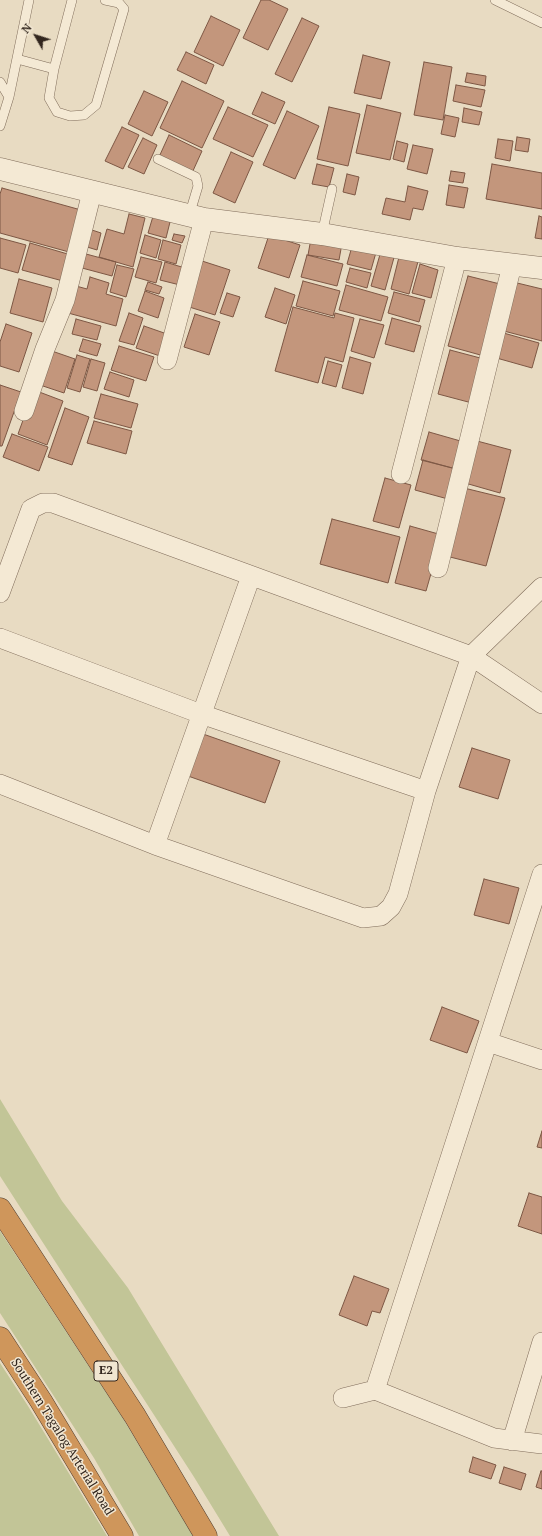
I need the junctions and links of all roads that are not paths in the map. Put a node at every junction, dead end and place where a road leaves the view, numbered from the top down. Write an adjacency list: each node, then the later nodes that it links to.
1 (29, 0): 6 (lane)
2 (72, 0): 7 (lane)
3 (105, 0): 7 (lane)
4 (495, 0): 5 (lane)
5 (542, 23)
6 (17, 59): 7 (lane); 9 (lane)
7 (54, 68)
8 (0, 82): 9 (lane)
9 (9, 97): 10 (lane)
10 (0, 126)
11 (158, 159): 15 (lane)
12 (0, 169): 14 (street)
13 (332, 190): 16 (lane)
14 (92, 192): 15 (street); 21 (street)
15 (196, 217): 16 (street); 20 (street)
16 (322, 234): 17 (street)
17 (457, 258): 18 (street); 22 (street)
18 (512, 265): 19 (street); 23 (street)
19 (542, 268)
20 (167, 360)
21 (24, 411)
22 (401, 474)
23 (438, 568)
24 (251, 576): 26 (street); 28 (street); 30 (street)
25 (542, 587): 28 (street)
26 (0, 593)
27 (0, 638): 30 (street)
28 (472, 656): 29 (street); 32 (street)
29 (542, 704)
30 (201, 714): 32 (street); 33 (street)
31 (0, 784): 33 (street)
32 (426, 792): 33 (street)
33 (155, 845)
34 (542, 874): 35 (street)
35 (488, 1042): 36 (street); 40 (street)
36 (542, 1060)
37 (0, 1209): 45 (highway, E2)
38 (0, 1338): 44 (highway, Southern Tagalog Arterial Road)
39 (542, 1342): 42 (street)
40 (375, 1390): 41 (street); 42 (street)
41 (343, 1398)
42 (512, 1440): 43 (street)
43 (542, 1444)
44 (122, 1536)
45 (206, 1536)

